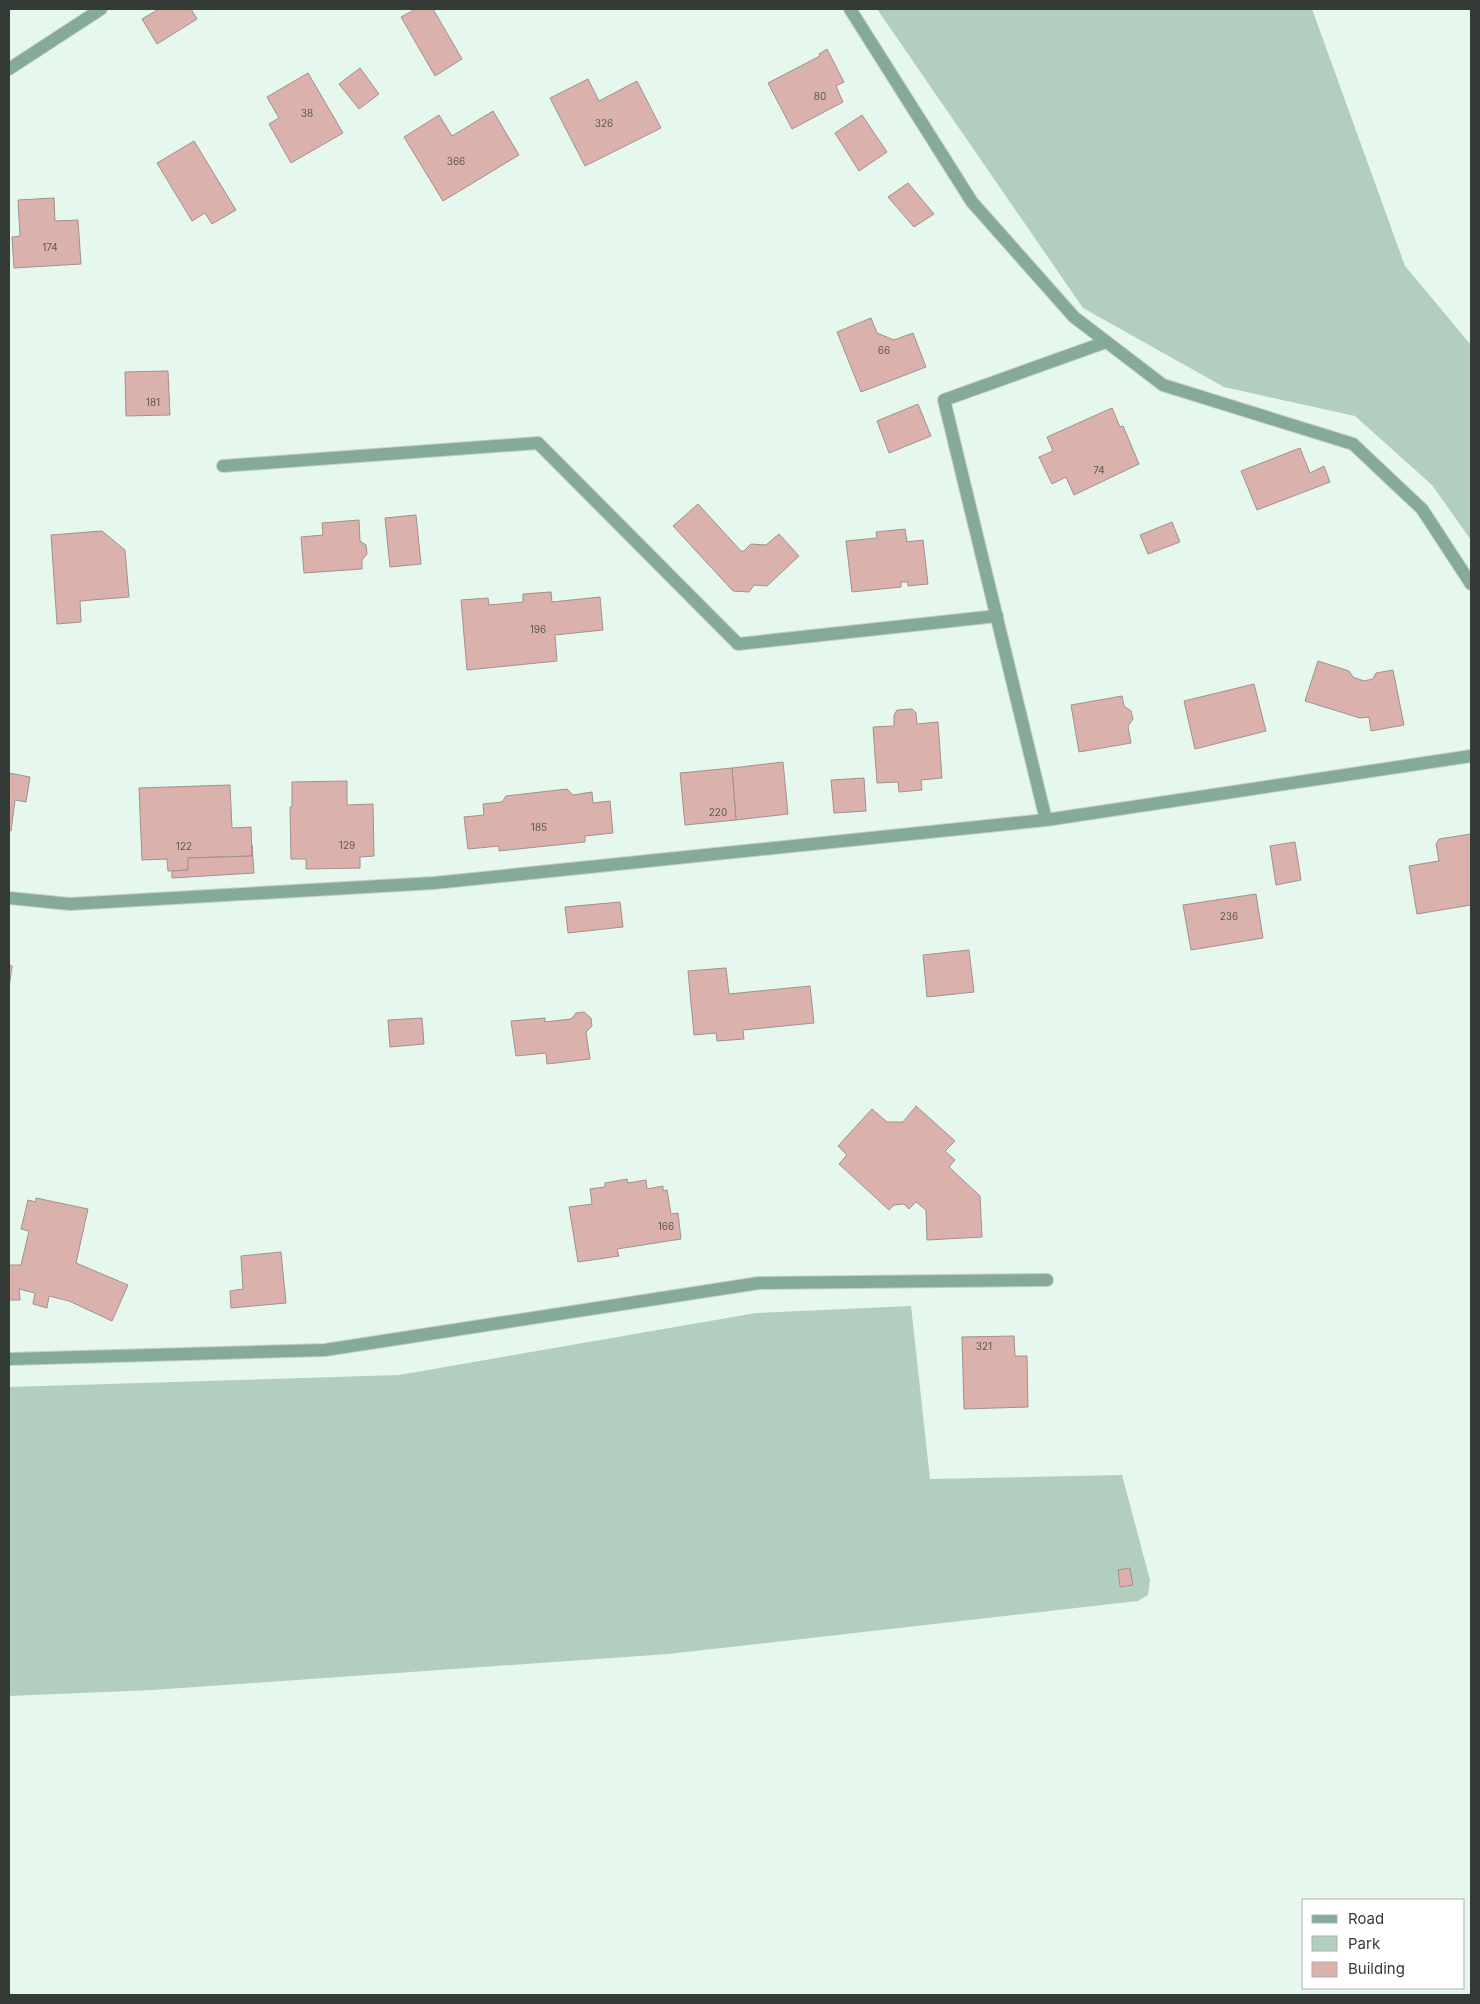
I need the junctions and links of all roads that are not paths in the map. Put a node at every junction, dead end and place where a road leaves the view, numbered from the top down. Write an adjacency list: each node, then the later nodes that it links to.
1 (101, 9): 3 (street)
2 (850, 9): 4 (street)
3 (9, 69)
4 (1106, 342): 6 (street); 7 (street)
5 (223, 466): 7 (street)
6 (1471, 584)
7 (997, 616): 9 (street)
8 (1471, 756): 9 (street)
9 (1046, 820): 10 (street)
10 (9, 898)
11 (1048, 1280): 12 (street)
12 (9, 1358)

